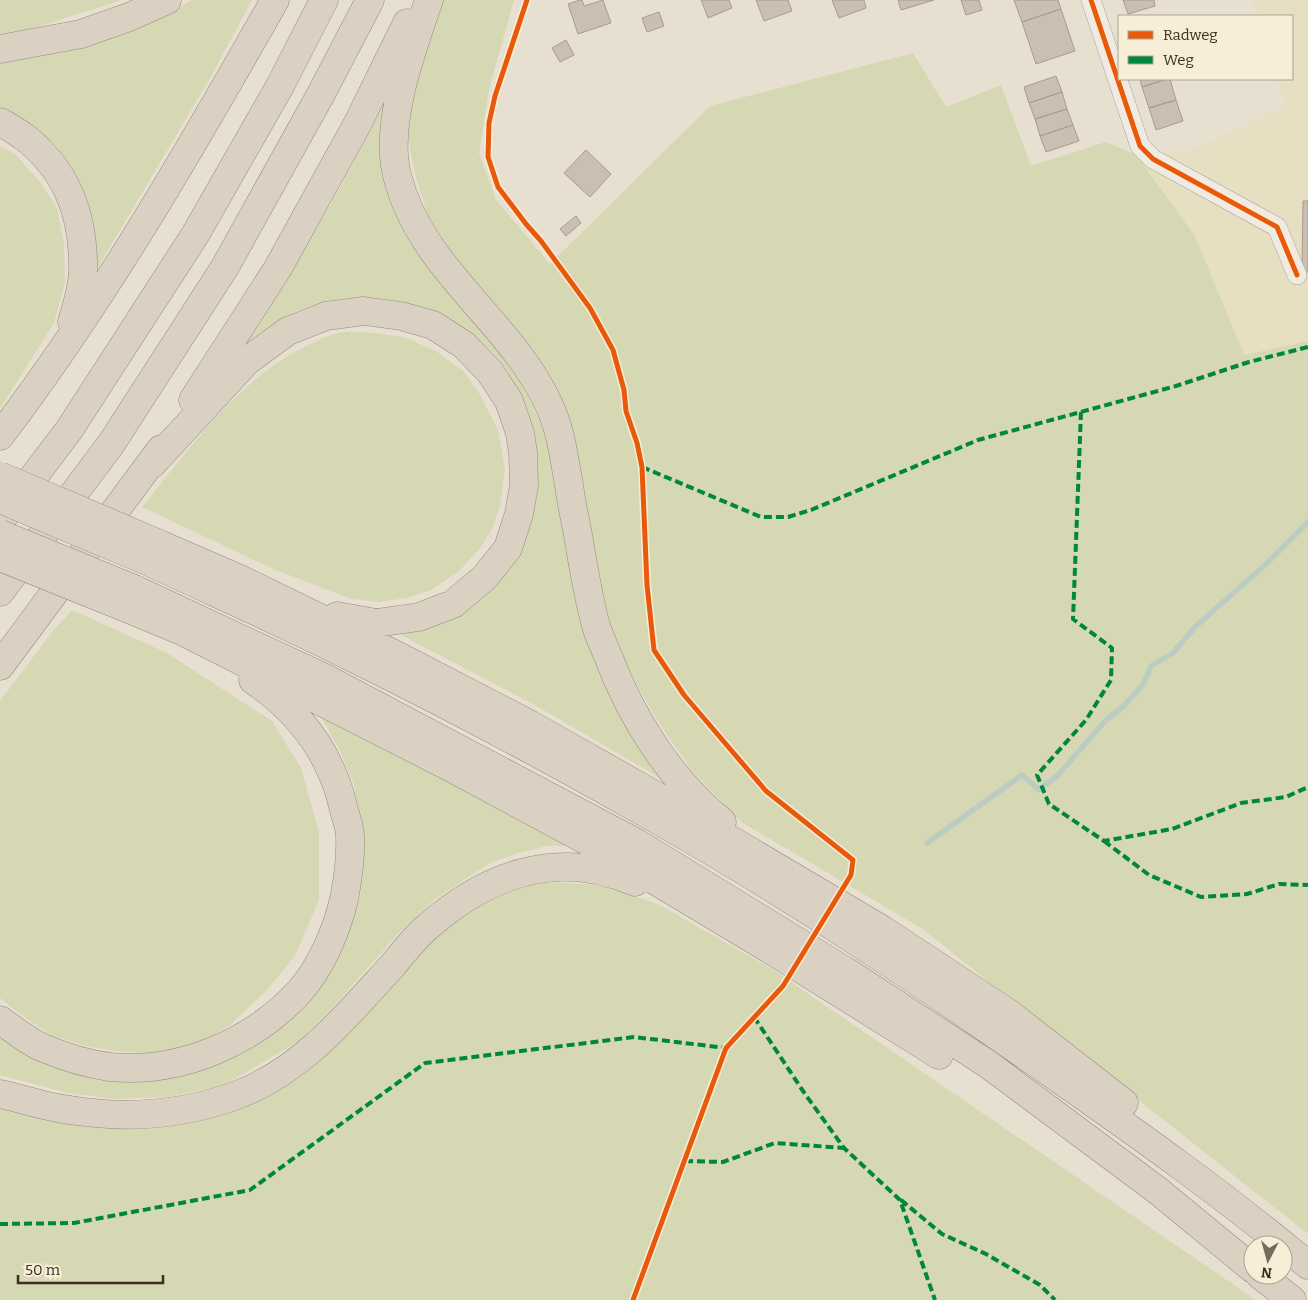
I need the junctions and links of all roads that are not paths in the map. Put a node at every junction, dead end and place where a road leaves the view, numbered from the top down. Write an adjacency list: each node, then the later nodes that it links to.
1 (167, 0): 8 (highway)
2 (275, 0): 11 (highway)
3 (324, 0): 16 (highway)
4 (370, 0): 21 (highway)
5 (419, 0): 13 (highway)
6 (429, 0): 25 (highway)
7 (1091, 0): 10 (street)
8 (0, 48)
9 (0, 122): 11 (highway)
10 (1297, 275)
11 (66, 345): 12 (highway)
12 (0, 436)
13 (152, 464): 20 (highway); 24 (highway)
14 (0, 476): 18 (highway, bridge)
15 (0, 499): 18 (highway, bridge)
16 (0, 522)
17 (0, 534): 22 (highway, bridge)
18 (152, 552): 20 (highway); 29 (highway)
19 (0, 557): 22 (highway, bridge)
20 (240, 579): 25 (highway)
21 (0, 592)
22 (129, 598): 23 (highway); 30 (highway)
23 (182, 631): 26 (highway); 27 (highway)
24 (0, 666)
25 (766, 859): 29 (highway)
26 (766, 947): 28 (highway); 31 (highway)
27 (0, 1020)
28 (0, 1094)
29 (1253, 1220): 32 (highway)
30 (1243, 1262)
31 (1243, 1263)
32 (1308, 1265)
33 (1273, 1285): 34 (highway)
34 (1292, 1300)

